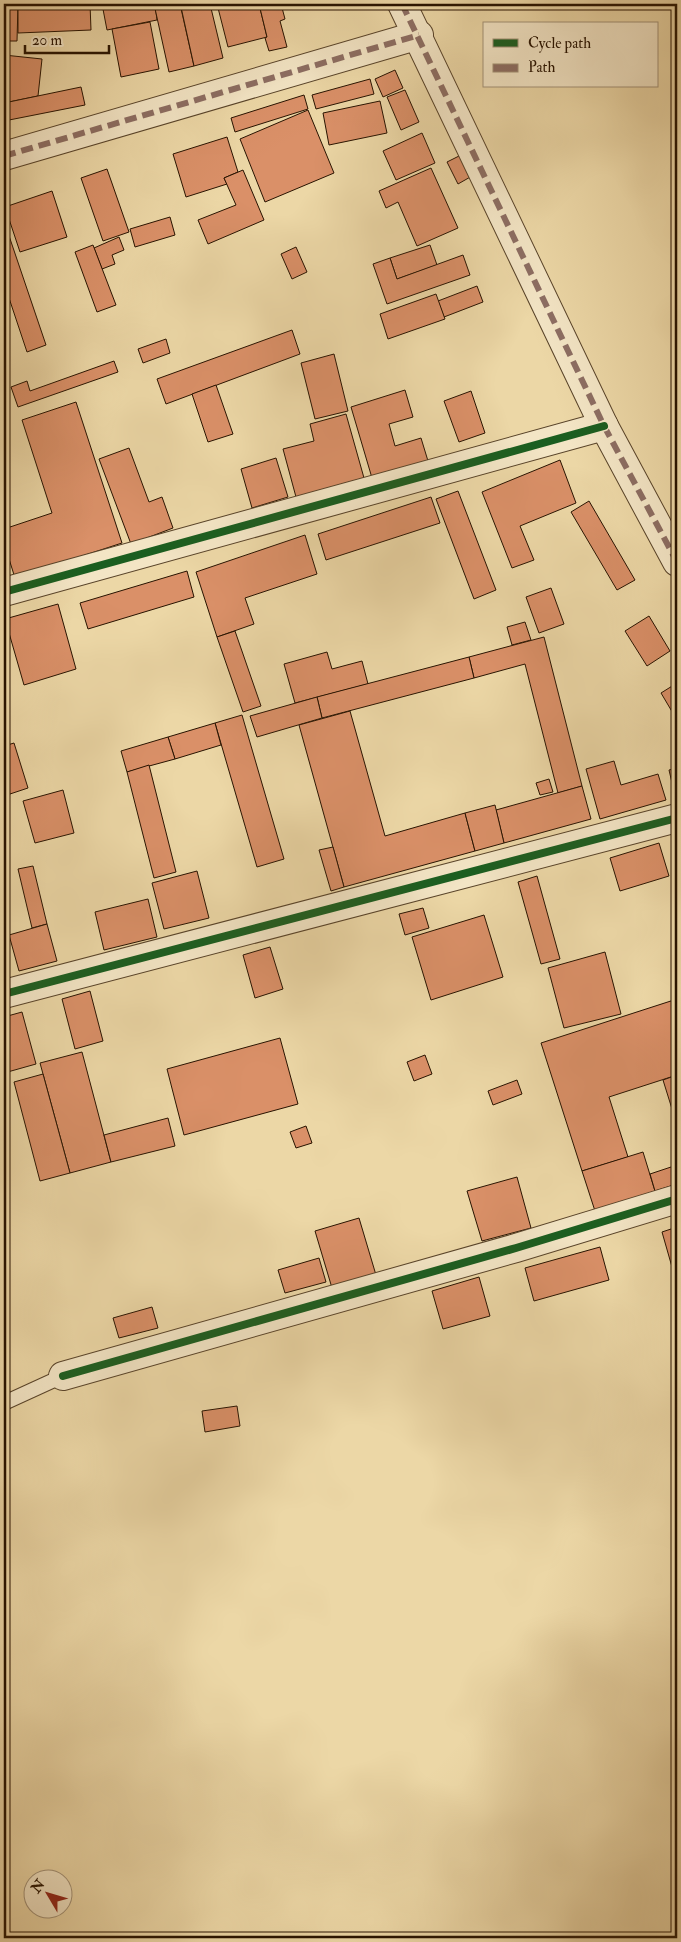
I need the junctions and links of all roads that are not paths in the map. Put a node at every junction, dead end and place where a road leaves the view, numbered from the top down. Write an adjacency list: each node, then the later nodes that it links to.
1 (402, 4): 2 (street)
2 (418, 35): 3 (street); 4 (street)
3 (4, 156)
4 (604, 426): 5 (street); 6 (street)
5 (677, 562)
6 (4, 592)
7 (677, 818): 8 (street)
8 (4, 994)
9 (677, 1199): 10 (street)
10 (62, 1376): 11 (lane)
11 (4, 1403)

